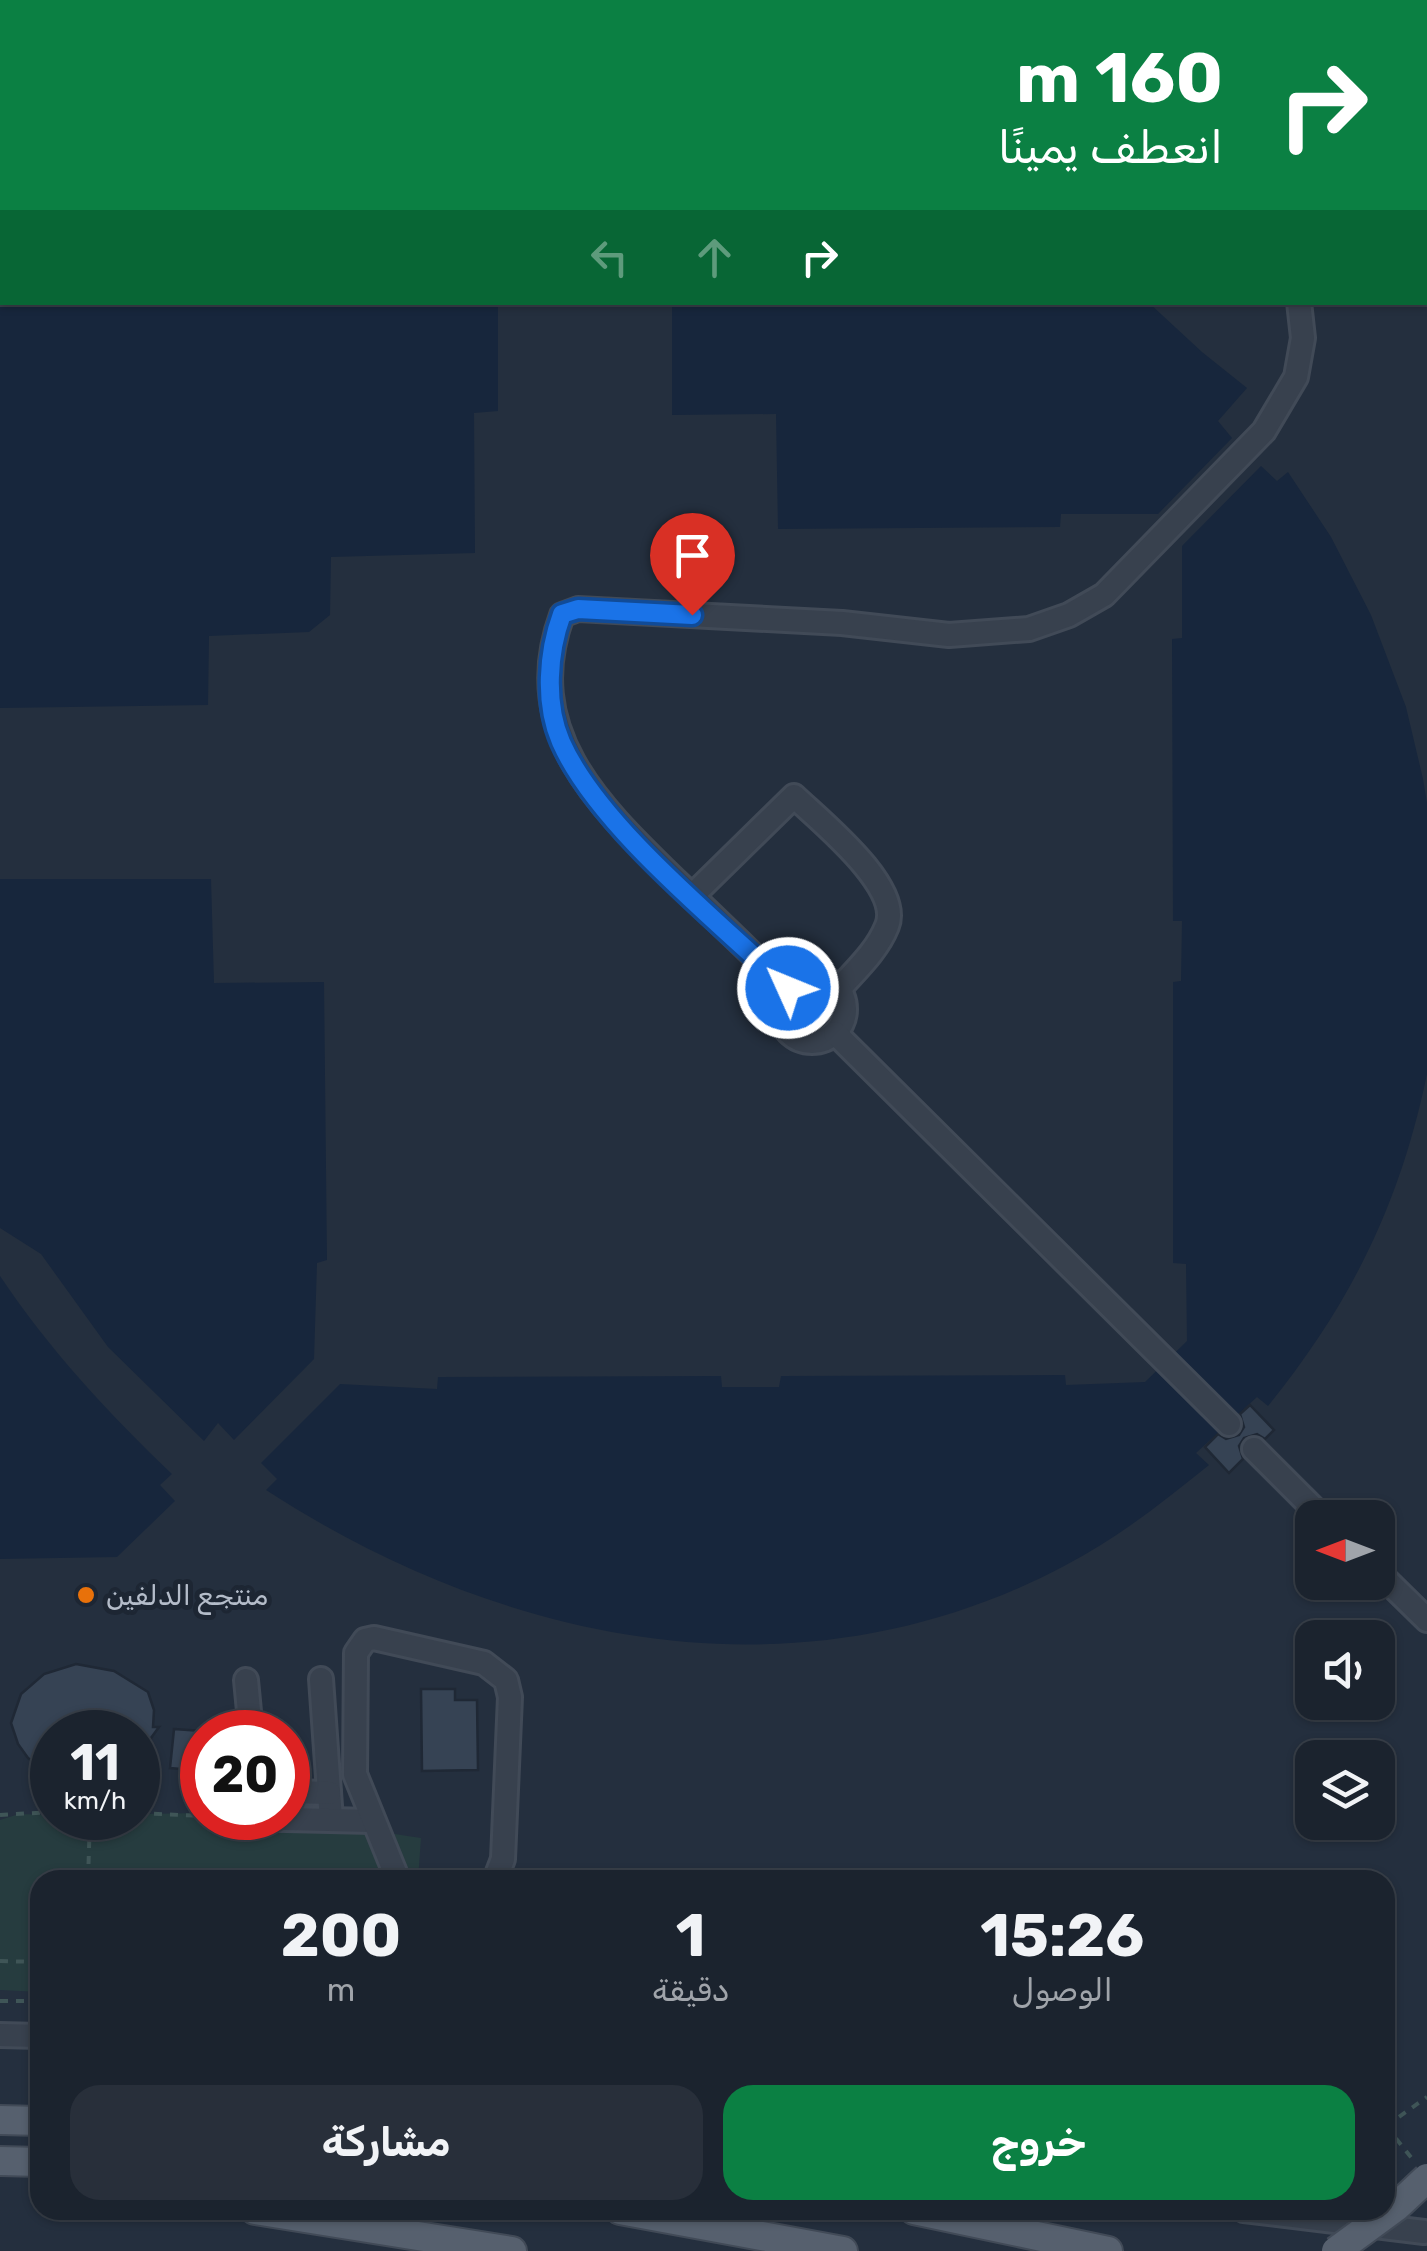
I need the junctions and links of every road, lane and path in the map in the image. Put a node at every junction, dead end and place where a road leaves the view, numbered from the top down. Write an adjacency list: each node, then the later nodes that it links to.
1 (1299, 305): 2 (street)
2 (692, 896): 3 (street); 4 (street)
3 (788, 988): 4 (street); 5 (street)
4 (838, 989): 5 (street)
5 (835, 1033): 6 (street)
6 (1228, 1424)
7 (1254, 1449): 8 (street)
8 (1304, 1500)
9 (1395, 1589): 10 (street)
10 (1427, 1620)
11 (321, 1679): 15 (street)
12 (246, 1680): 13 (street)
13 (249, 1710)
14 (310, 1792): 15 (street)
15 (329, 1792): 19 (street)
16 (30, 1813): 17 (path)
17 (0, 1815)
18 (310, 1820): 19 (street)
19 (331, 1820): 20 (street)
20 (372, 1821): 23 (street); 24 (street)
21 (89, 1840): 22 (path)
22 (88, 1870)
23 (394, 1870)
24 (499, 1870)
25 (0, 1960): 26 (path)
26 (30, 1962)
27 (0, 2001): 28 (path)
28 (30, 2001)
29 (0, 2035): 30 (street)
30 (30, 2036)
31 (1427, 2097): 33 (path)
32 (0, 2120): 34 (main road)
33 (1395, 2120)
34 (30, 2121)
35 (1395, 2139): 38 (path)
36 (0, 2162): 37 (main road)
37 (30, 2162)
38 (1422, 2171): 39 (main road, bridge)
39 (1395, 2209)
40 (317, 2220): 46 (main road)
41 (674, 2220): 47 (main road)
42 (961, 2220): 48 (main road)
43 (1326, 2220): 45 (street)
44 (1379, 2220): 49 (main road, bridge)
45 (1424, 2232)
46 (512, 2251)
47 (842, 2251)
48 (1108, 2251)
49 (1336, 2251)

